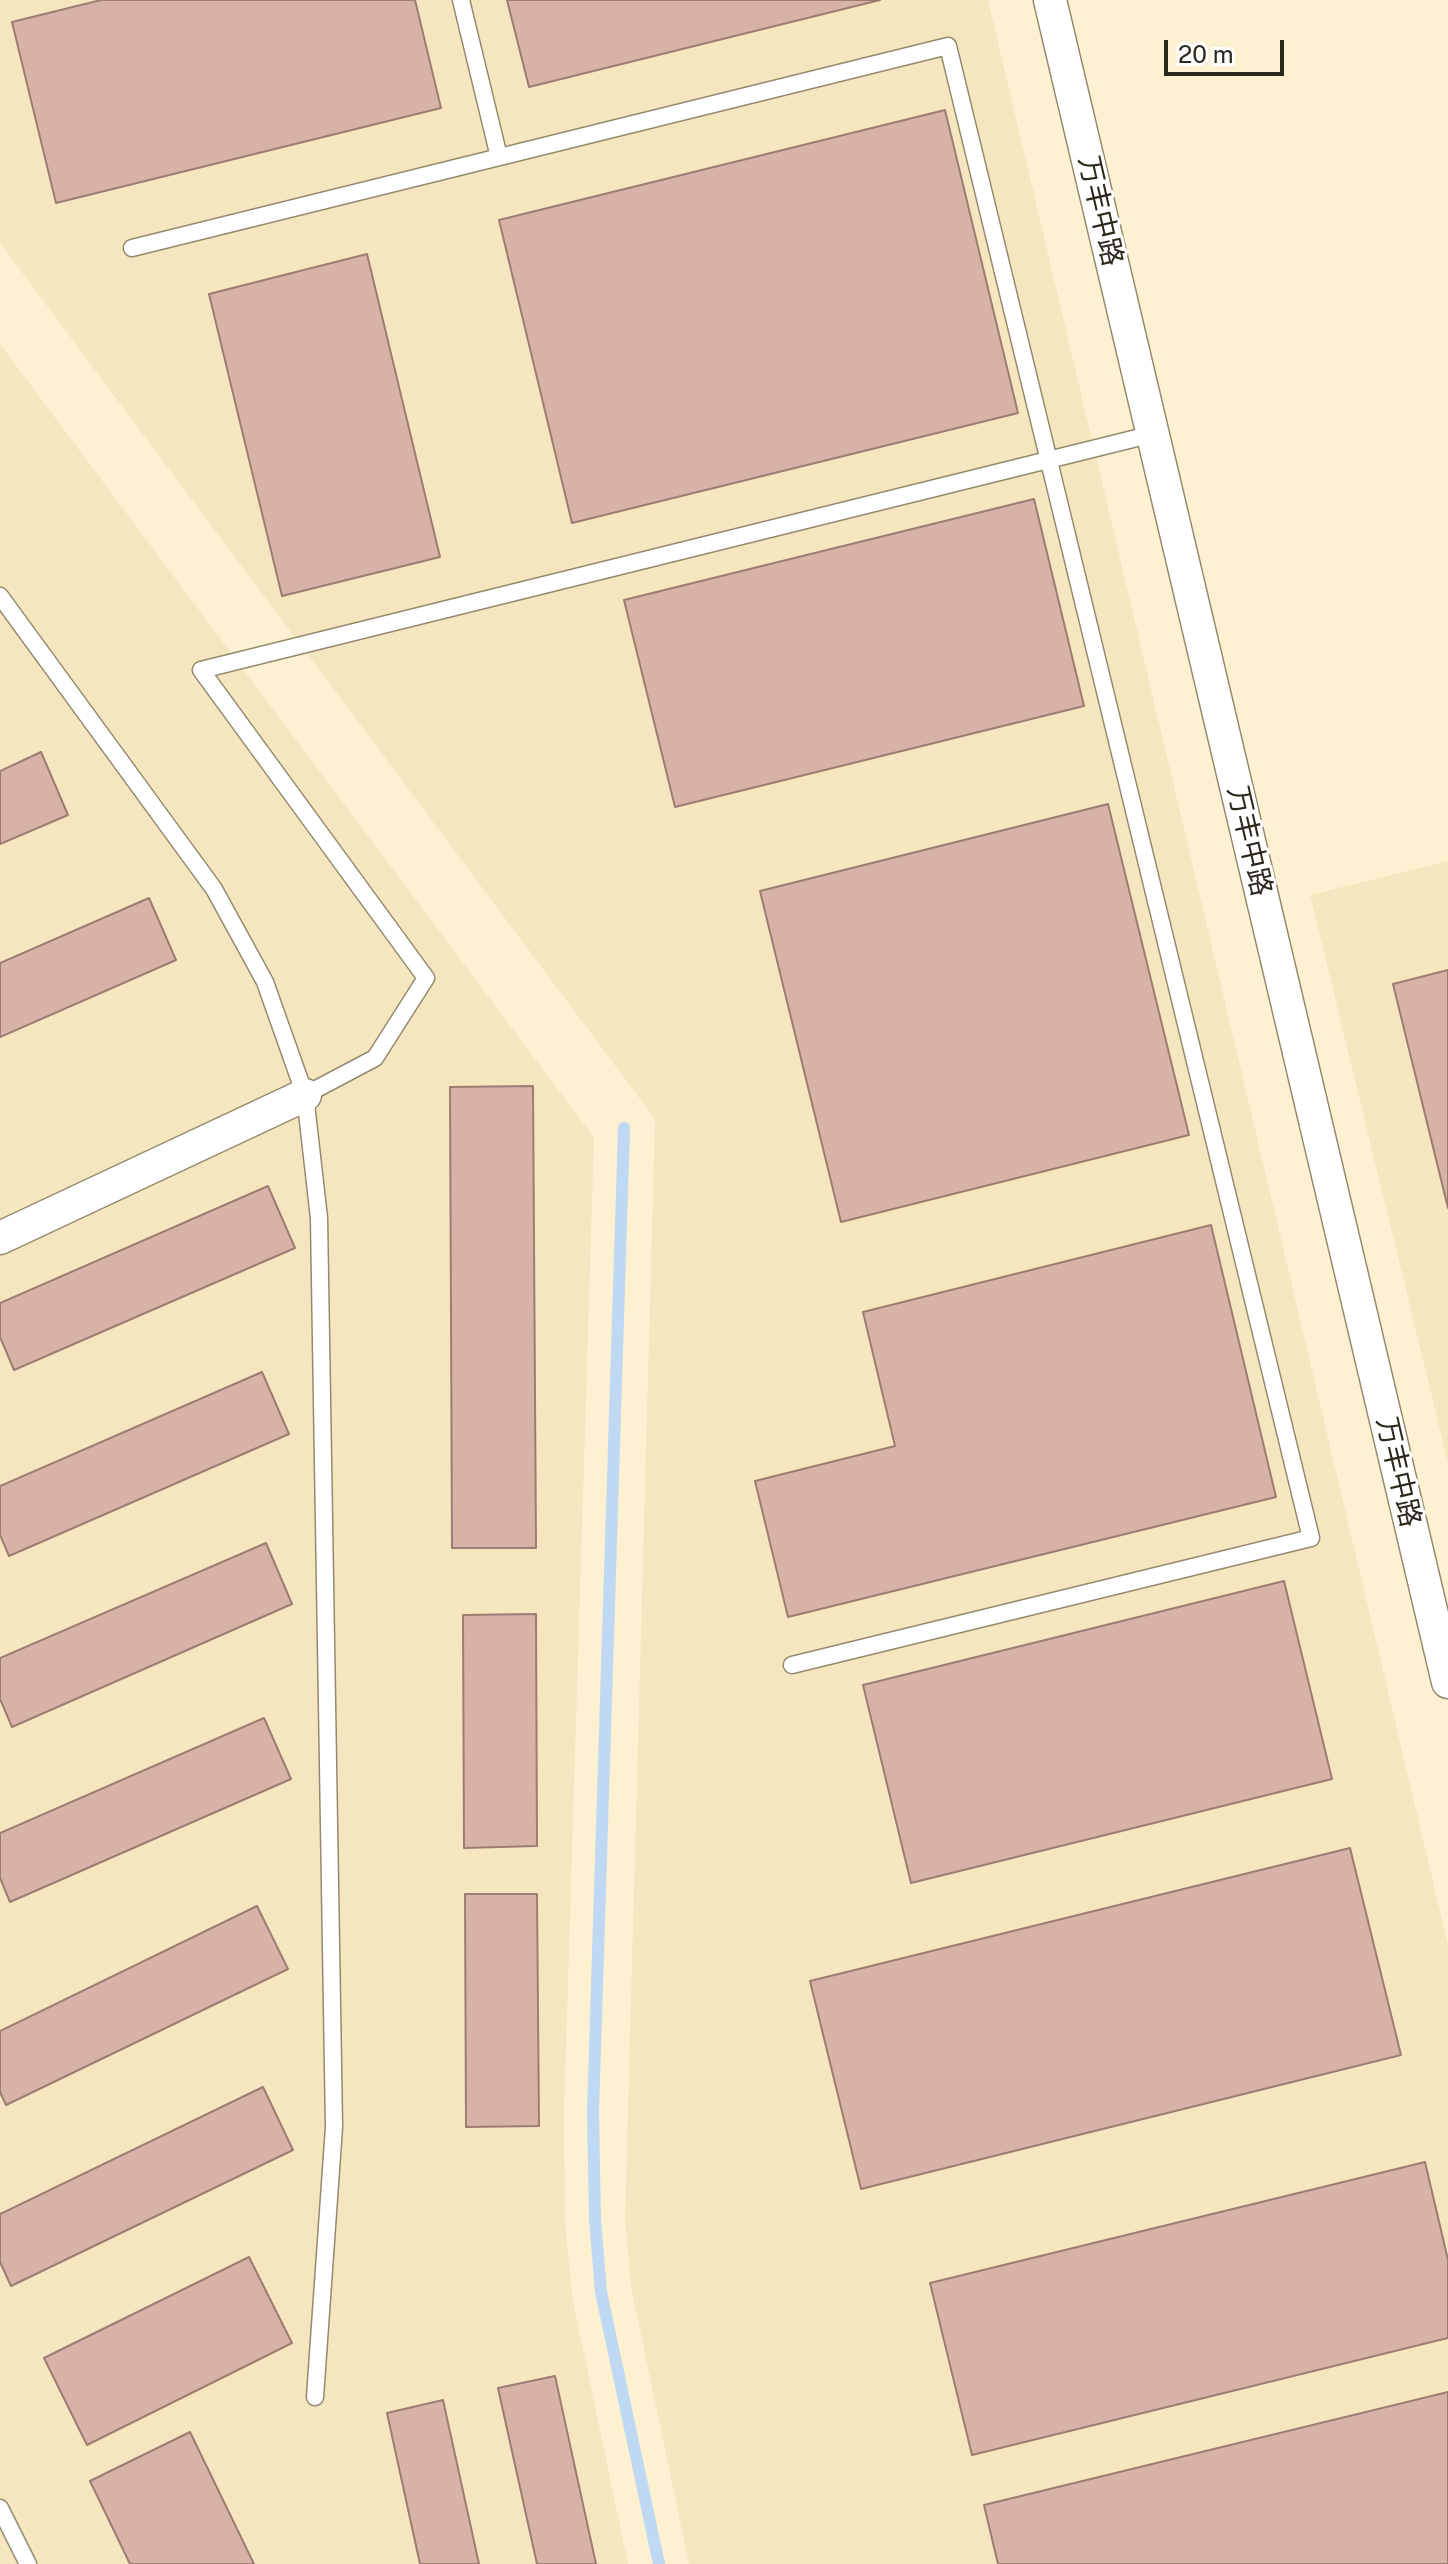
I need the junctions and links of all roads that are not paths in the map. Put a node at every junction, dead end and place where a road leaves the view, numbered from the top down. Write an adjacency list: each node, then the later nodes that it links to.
1 (461, 0): 3 (lane)
2 (1050, 0): 5 (street, 万丰中路)
3 (499, 157): 4 (lane); 6 (lane)
4 (132, 248)
5 (1153, 434): 6 (lane); 11 (street, 万丰中路)
6 (1049, 460): 8 (lane); 10 (lane)
7 (0, 596): 8 (lane)
8 (305, 1095): 9 (street); 12 (lane)
9 (0, 1238)
10 (792, 1665)
11 (1448, 1682)
12 (315, 2397)
13 (0, 2508): 14 (lane)
14 (28, 2564)

